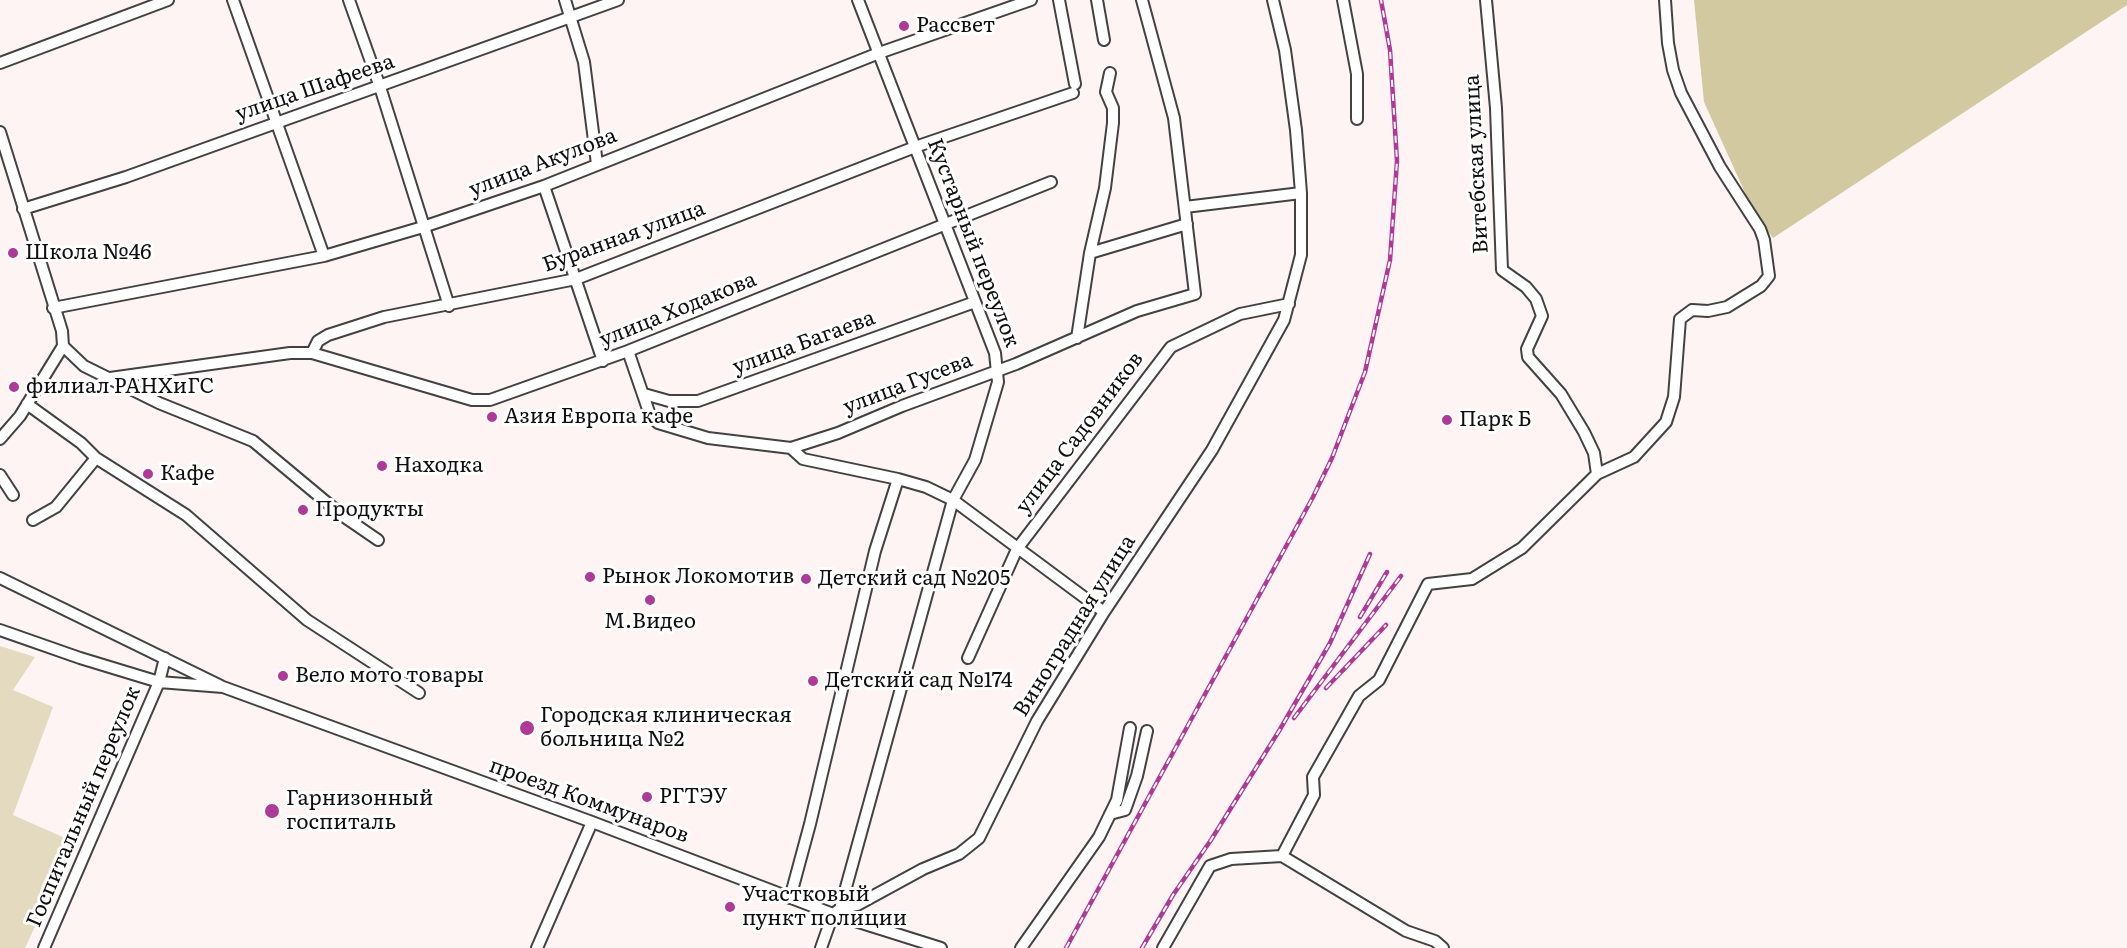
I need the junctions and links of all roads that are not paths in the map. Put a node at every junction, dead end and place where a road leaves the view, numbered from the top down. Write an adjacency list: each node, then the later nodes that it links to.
1 (168, 0): 18 (street)
2 (232, 0): 22 (street)
3 (349, 0): 20 (street)
4 (565, 0): 15 (street)
5 (618, 0): 15 (street, улица Шафеева)
6 (858, 0): 17 (street, Кустарный переулок)
7 (1031, 0): 17 (street, улица Акулова)
8 (1059, 0): 24 (street, Буранная улица)
9 (1097, 0): 16 (street)
10 (1142, 0): 31 (street)
11 (1273, 0): 30 (street, Виноградная улица)
12 (1343, 0): 21 (street)
13 (1486, 0): 55 (street, Витебская улица)
14 (1665, 0): 55 (street)
15 (570, 17): 20 (street, улица Шафеева); 25 (street)
16 (1104, 40)
17 (879, 53): 24 (street, Кустарный переулок); 25 (street, улица Акулова)
18 (0, 63)
19 (1110, 73): 36 (street)
20 (380, 87): 22 (street, улица Шафеева); 35 (street)
21 (1357, 119)
22 (276, 122): 32 (street, улица Шафеева); 37 (street)
23 (0, 132): 26 (street)
24 (915, 147): 33 (street, Кустарный переулок); 38 (street, Буранная улица)
25 (597, 164): 29 (street, улица Акулова)
26 (12, 172): 27 (street); 32 (street)
27 (0, 175)
28 (1051, 182): 33 (street, улица Ходакова)
29 (544, 186): 35 (street, улица Акулова); 38 (street)
30 (1301, 193): 31 (street); 40 (street, Виноградная улица)
31 (1185, 207): 34 (street)
32 (23, 209): 42 (street)
33 (945, 223): 39 (street, Кустарный переулок); 45 (street, улица Ходакова)
34 (1187, 224): 36 (street); 43 (street, улица Гусева)
35 (423, 227): 37 (street, улица Акулова); 41 (street)
36 (1090, 253): 43 (street)
37 (324, 256): 42 (street, улица Акулова)
38 (576, 279): 41 (street, Буранная улица); 47 (street)
39 (975, 302): 48 (street, Кустарный переулок); 50 (street, улица Багаева)
40 (1289, 303): 62 (street, улица Садовников); 64 (street, Виноградная улица)
41 (449, 306): 46 (street, Буранная улица)
42 (53, 308): 44 (street)
43 (1077, 338): 48 (street, улица Гусева)
44 (63, 346): 49 (street); 51 (street)
45 (628, 351): 47 (street, улица Ходакова); 50 (street, улица Гусева)
46 (312, 353): 47 (street, улица Ходакова); 49 (street)
47 (603, 361)
48 (998, 371): 53 (street, улица Гусева); 59 (street, Кустарный переулок)
49 (110, 378): 61 (street)
50 (644, 394): 53 (street, улица Гусева)
51 (27, 404): 52 (street); 54 (street)
52 (0, 439)
53 (790, 448): 57 (street)
54 (96, 458): 60 (street); 70 (street)
55 (1597, 474): 75 (street)
56 (0, 475): 58 (street)
57 (898, 479): 59 (street); 76 (street)
58 (13, 495)
59 (953, 500): 62 (street); 77 (street, Кустарный переулок)
60 (33, 520)
61 (378, 540)
62 (1017, 549): 64 (street); 67 (street, улица Садовников)
63 (0, 578): 66 (street, проезд Коммунаров)
64 (1104, 612): 77 (street, Виноградная улица)
65 (0, 630): 68 (street, проезд Коммунаров)
66 (165, 658): 68 (street, Госпитальный переулок); 69 (street, проезд Коммунаров)
67 (968, 658)
68 (159, 682): 69 (street, проезд Коммунаров); 79 (street, Госпитальный переулок)
69 (223, 687): 74 (street, проезд Коммунаров)
70 (420, 693)
71 (1130, 728): 73 (street)
72 (1147, 731): 73 (street)
73 (1110, 814): 83 (street)
74 (592, 822): 76 (street, проезд Коммунаров); 80 (street)
75 (1282, 856): 78 (street); 84 (street)
76 (790, 898): 77 (street, проезд Коммунаров)
77 (837, 912): 81 (street, Кустарный переулок); 82 (street, проезд Коммунаров)
78 (1439, 945)
79 (44, 948)
80 (537, 948)
81 (821, 948)
82 (941, 948)
83 (1021, 948)
84 (1163, 948)

